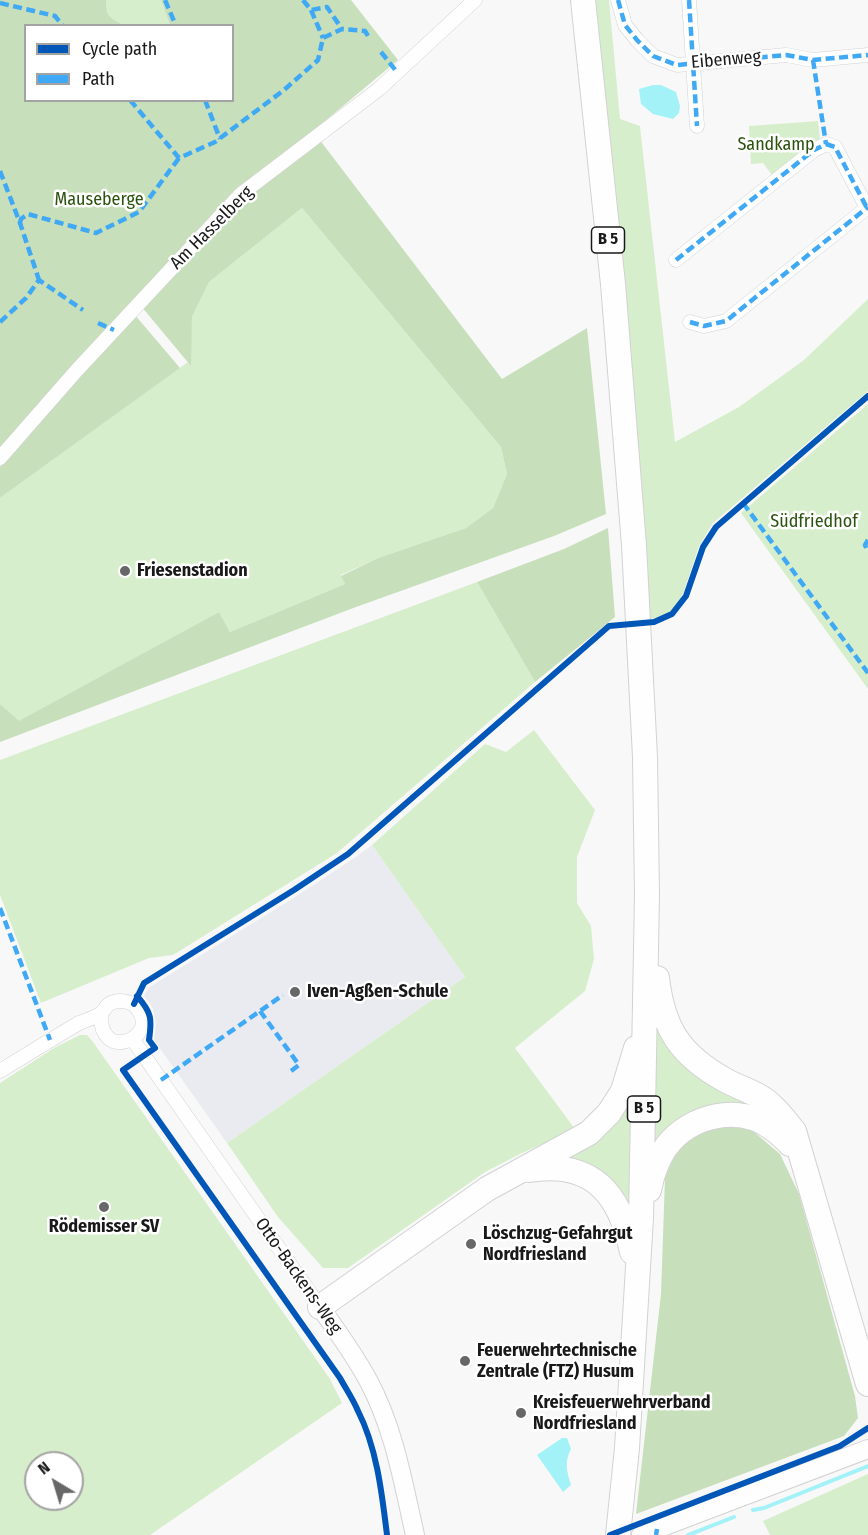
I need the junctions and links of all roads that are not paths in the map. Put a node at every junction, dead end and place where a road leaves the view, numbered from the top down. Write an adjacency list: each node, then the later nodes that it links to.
1 (476, 0): 11 (street, Am Hasselberg)
2 (583, 0): 12 (highway, B 5)
3 (618, 0): 6 (street, Eibenweg)
4 (689, 0): 6 (street)
5 (868, 56): 6 (street, Eibenweg)
6 (692, 63): 7 (street)
7 (697, 126)
8 (867, 207): 9 (street); 10 (street)
9 (676, 260)
10 (690, 322)
11 (0, 458)
12 (647, 894): 13 (highway, B 5); 17 (highway)
13 (646, 1000): 18 (highway); 19 (highway, B 5)
14 (101, 1014): 15 (street); 15 (street); 16 (street)
15 (132, 1040): 21 (street, Otto-Backens-Weg)
16 (0, 1071)
17 (802, 1155): 19 (highway); 22 (highway)
18 (517, 1171): 20 (highway); 21 (highway)
19 (641, 1218): 20 (highway, B 5)
20 (638, 1280): 25 (highway, B 5)
21 (320, 1307): 24 (street, Otto-Backens-Weg)
22 (868, 1384)
23 (868, 1449): 26 (street)
24 (415, 1535)
25 (618, 1535)
26 (641, 1535)

